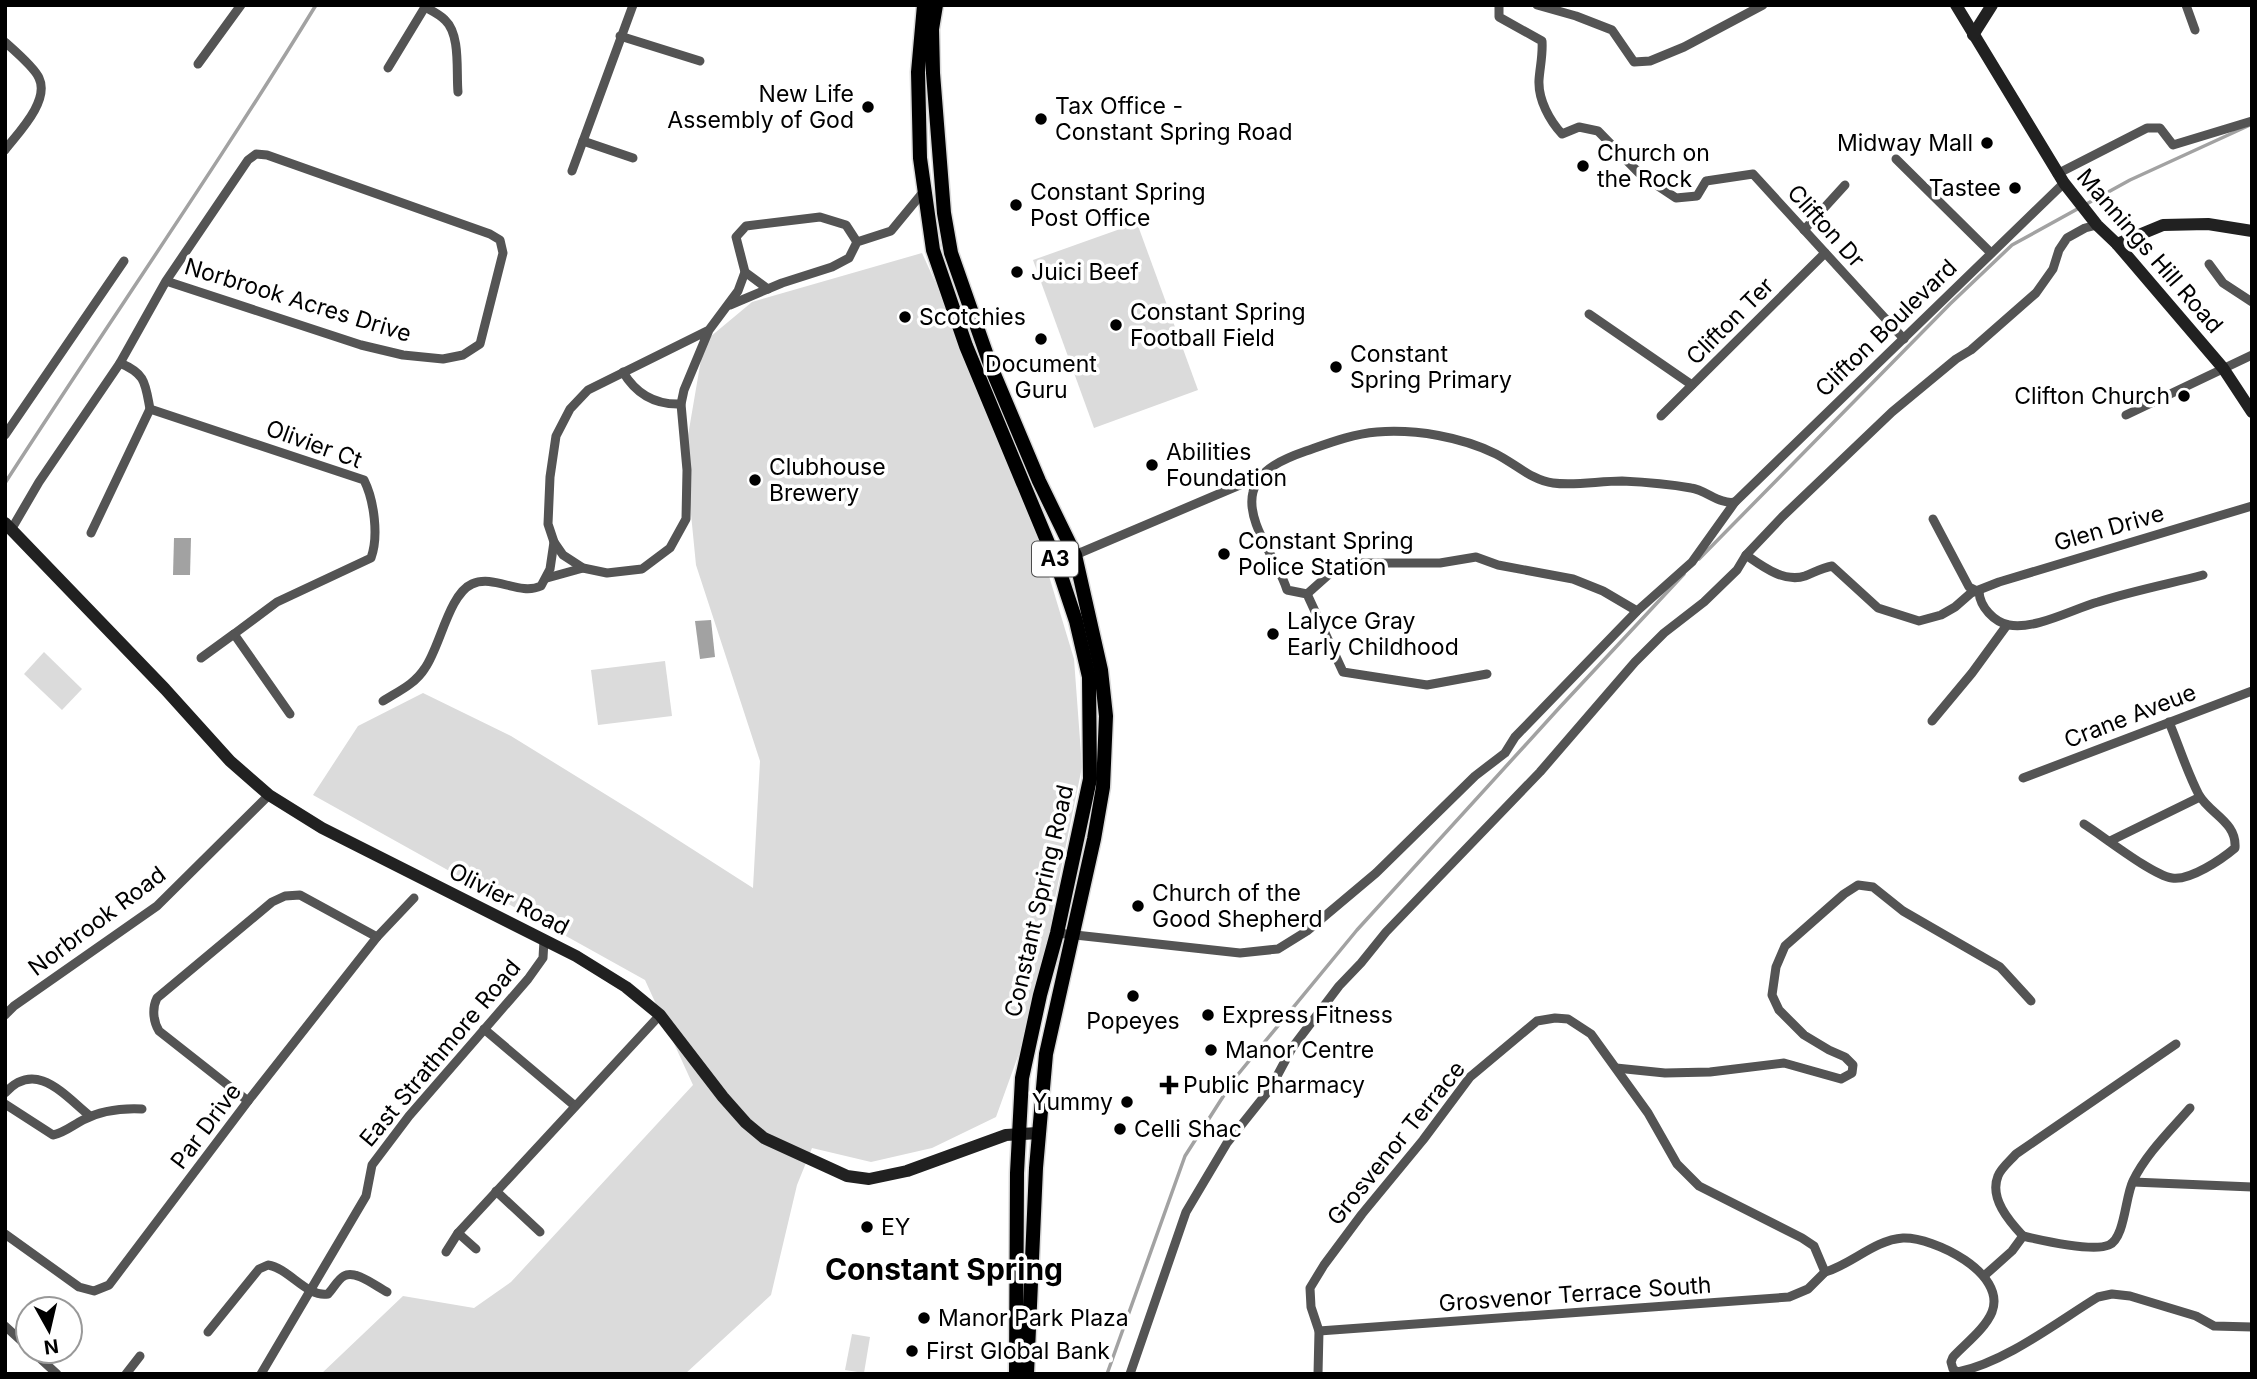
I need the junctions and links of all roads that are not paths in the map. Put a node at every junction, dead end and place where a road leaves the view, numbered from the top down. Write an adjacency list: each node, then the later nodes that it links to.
1 (241, 5): 17 (street)
2 (633, 5): 14 (street)
3 (924, 5): 28 (main road, Constant Spring Road / A3)
4 (936, 5): 64 (main road, Constant Spring Road / A3)
5 (1499, 5): 30 (street, Clifton Dr)
6 (1537, 5): 7 (street)
7 (1763, 5)
8 (1956, 5): 13 (main road, Mannings Hill Road)
9 (1992, 5): 13 (main road)
10 (2186, 5): 12 (street)
11 (425, 6): 18 (street); 19 (street)
12 (2195, 30)
13 (1973, 35): 26 (main road, Mannings Hill Road)
14 (620, 36): 16 (street); 21 (street)
15 (5, 42): 22 (street)
16 (701, 61)
17 (198, 64)
18 (388, 68)
19 (457, 92)
20 (2252, 121): 26 (street, Clifton Boulevard)
21 (583, 141): 23 (street); 25 (street)
22 (5, 149)
23 (634, 158)
24 (1896, 159): 35 (street)
25 (572, 171)
26 (2064, 183): 29 (main road, Mannings Hill Road); 35 (street, Clifton Boulevard)
27 (1845, 185): 30 (street)
28 (924, 191): 32 (street); 66 (main road, Constant Spring Road / A3)
29 (2096, 225): 33 (main road, Mannings Hill Road); 65 (street)
30 (1804, 230): 34 (street, Clifton Dr)
31 (2252, 231): 33 (main road)
32 (857, 242): 38 (street); 40 (street)
33 (2117, 244): 48 (main road, Mannings Hill Road)
34 (1825, 253): 45 (street, Clifton Dr); 50 (street, Clifton Ter)
35 (1991, 253): 45 (street, Clifton Boulevard)
36 (124, 261): 56 (street)
37 (2209, 264): 41 (street)
38 (745, 272): 40 (street); 42 (street)
39 (166, 281): 39 (street, Norbrook Acres Drive); 47 (street)
40 (768, 289): 42 (street)
41 (2252, 302)
42 (729, 306): 44 (street)
43 (1589, 314): 50 (street)
44 (709, 330): 49 (street); 51 (street)
45 (1904, 339): 58 (street, Clifton Boulevard)
46 (2252, 355): 48 (street)
47 (120, 363): 52 (street); 61 (street)
48 (2223, 368): 53 (main road, Mannings Hill Road); 54 (street)
49 (623, 372): 51 (street); 63 (street)
50 (1692, 386): 55 (street, Clifton Ter)
51 (681, 404): 67 (street)
52 (150, 409): 62 (street); 74 (street, Olivier Ct)
53 (2252, 412)
54 (2126, 415)
55 (1661, 416)
56 (5, 435)
57 (1261, 476): 58 (street); 64 (street); 71 (street)
58 (1735, 502): 72 (street, Clifton Boulevard)
59 (2252, 506): 70 (street, Glen Drive)
60 (1933, 519): 70 (street)
61 (8, 527): 83 (main road, Olivier Road)
62 (92, 533)
63 (554, 542): 67 (street); 69 (street)
64 (1075, 555): 66 (street); 88 (main road, Constant Spring Road / A3)
65 (1746, 555): 70 (street, Glen Drive); 128 (street)
66 (1058, 567): 88 (main road, Constant Spring Road / A3)
67 (583, 568): 69 (street)
68 (2203, 575): 73 (street)
69 (547, 578): 78 (street)
70 (1979, 592): 73 (street)
71 (1307, 594): 72 (street); 76 (street)
72 (1637, 611): 88 (street, Clifton Boulevard)
73 (2007, 625): 80 (street)
74 (233, 634): 75 (street); 79 (street)
75 (201, 657)
76 (1487, 674)
77 (2252, 691): 81 (street, Crane Aveue)
78 (383, 701)
79 (290, 714)
80 (1932, 721)
81 (2169, 722): 82 (street, Crane Aveue); 84 (street)
82 (2023, 778)
83 (269, 795): 90 (main road, Olivier Road); 92 (street, Norbrook Road)
84 (2200, 797): 86 (street); 86 (street)
85 (2084, 824): 86 (street)
86 (2110, 841)
87 (414, 898): 89 (street, Par Drive)
88 (1065, 934): 104 (main road, Constant Spring Road / A3); 105 (main road, Constant Spring Road / A3)
89 (377, 937): 98 (street, Par Drive); 98 (street)
90 (544, 940): 93 (main road, Olivier Road); 94 (street, East Strathmore Road)
91 (2031, 1001): 96 (street)
92 (5, 1015)
93 (660, 1015): 100 (street); 104 (main road, Olivier Road)
94 (484, 1029): 100 (street); 117 (street, East Strathmore Road)
95 (2176, 1044): 112 (street)
96 (1616, 1068): 115 (street, Grosvenor Terrace); 120 (street, Grosvenor Terrace)
97 (5, 1093): 103 (street)
98 (248, 1101): 111 (street, Par Drive)
99 (5, 1104): 103 (street)
100 (575, 1106): 108 (street)
101 (2190, 1108): 106 (street)
102 (142, 1109): 103 (street)
103 (90, 1116)
104 (1018, 1133): 105 (main road, Olivier Road); 126 (main road, Constant Spring Road / A3)
105 (1038, 1133): 127 (main road, Constant Spring Road / A3)
106 (2133, 1182): 107 (street); 112 (street)
107 (2252, 1187)
108 (496, 1191): 109 (street); 110 (street)
109 (540, 1231)
110 (458, 1233): 113 (street); 114 (street)
111 (5, 1234)
112 (2023, 1236): 116 (street)
113 (476, 1249)
114 (446, 1252)
115 (1825, 1272): 116 (street, Grosvenor Terrace South); 120 (street, Grosvenor Terrace South)
116 (1984, 1276): 123 (street)
117 (311, 1290): 118 (street); 121 (street); 125 (street, East Strathmore Road)
118 (387, 1292)
119 (2252, 1327): 123 (street)
120 (1319, 1331): 129 (street, Grosvenor Terrace)
121 (208, 1332)
122 (140, 1356): 124 (street)
123 (1957, 1373)
124 (126, 1374)
125 (261, 1374)
126 (1016, 1374)
127 (1027, 1374)
128 (1130, 1374)
129 (1318, 1374)

